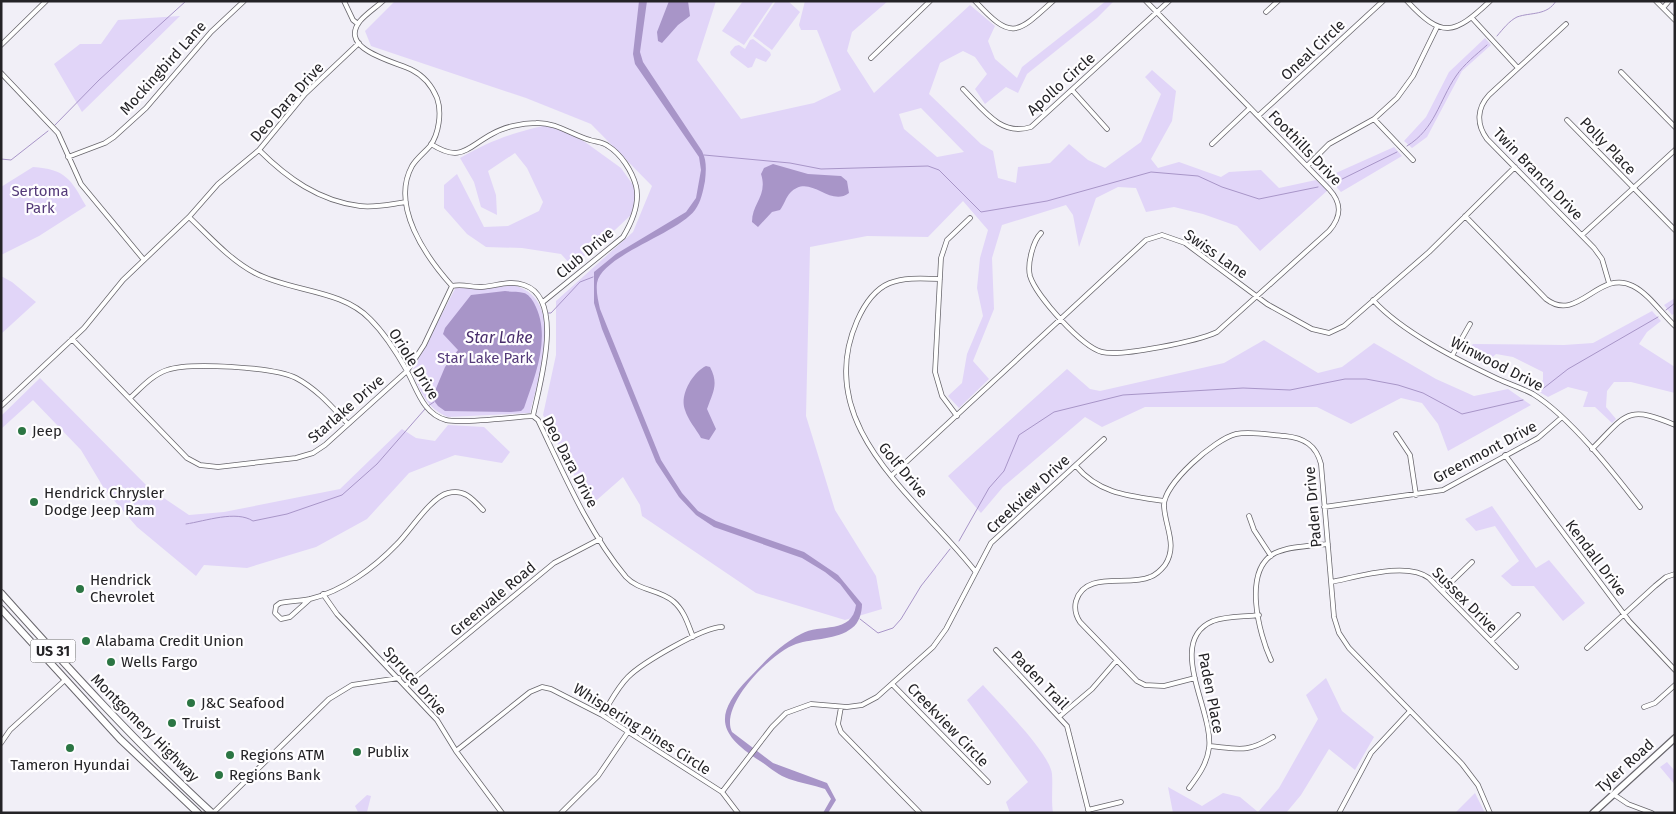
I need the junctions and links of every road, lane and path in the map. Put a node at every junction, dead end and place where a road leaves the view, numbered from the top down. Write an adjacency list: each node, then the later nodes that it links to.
1 (46, 1): 25 (street)
2 (244, 1): 42 (street, Mockingbird Lane)
3 (344, 1): 21 (street)
4 (383, 1): 21 (street)
5 (930, 1): 26 (street)
6 (975, 1): 7 (street)
7 (1053, 1)
8 (1146, 1): 17 (street, Foothills Drive)
9 (1169, 1): 17 (street, Apollo Circle)
10 (1278, 1): 18 (street)
11 (1383, 1): 33 (street, Oneal Circle)
12 (1408, 1): 23 (street)
13 (1490, 1): 19 (street)
14 (1656, 1): 16 (street)
15 (1670, 1): 16 (street)
16 (1663, 8): 20 (street)
17 (1157, 12): 31 (street, Apollo Circle); 32 (street, Foothills Drive)
18 (1266, 12)
19 (1472, 18): 23 (street); 27 (street)
20 (1675, 20)
21 (358, 24): 24 (street)
22 (1566, 24): 27 (street, Twin Branch Drive)
23 (1437, 27): 34 (street)
24 (359, 43): 38 (street); 40 (street, Deo Dara Drive)
25 (1, 46)
26 (871, 58)
27 (1518, 68): 45 (street, Twin Branch Drive)
28 (1621, 72): 36 (street)
29 (1, 73): 42 (street)
30 (963, 89): 31 (street, Apollo Circle)
31 (1072, 90): 37 (street)
32 (1250, 108): 33 (street, Foothills Drive); 39 (street)
33 (1258, 116): 44 (street, Foothills Drive)
34 (1374, 119): 43 (street); 44 (street)
35 (1567, 120): 46 (street, Polly Place)
36 (1675, 127)
37 (1107, 129)
38 (431, 144): 47 (street); 60 (street, Club Drive)
39 (1212, 144)
40 (259, 150): 47 (street); 49 (street, Deo Dara Drive)
41 (1675, 150): 46 (street)
42 (68, 157): 54 (street)
43 (1413, 160)
44 (1307, 166): 58 (street, Foothills Drive)
45 (1515, 167): 48 (street, Swiss Lane); 53 (street, Twin Branch Drive)
46 (1633, 187): 51 (street, Polly Place); 53 (street)
47 (406, 202): 57 (street)
48 (1465, 216): 56 (street); 59 (street, Swiss Lane)
49 (189, 218): 54 (street, Deo Dara Drive); 66 (street, Oriole Drive)
50 (970, 218): 55 (street)
51 (1675, 230)
52 (1041, 233): 61 (street, Foothills Drive)
53 (1582, 235): 56 (street, Twin Branch Drive)
54 (144, 260): 64 (street, Deo Dara Drive)
55 (940, 279): 70 (street); 79 (street, Golf Drive)
56 (1609, 283): 63 (street)
57 (452, 286): 60 (street); 66 (street, Starlake Drive)
58 (1257, 297): 59 (street, Swiss Lane); 61 (street, Foothills Drive); 61 (street, Swiss Lane)
59 (1374, 300): 65 (street, Winwood Drive)
60 (543, 302): 69 (street, Deo Dara Drive)
61 (1062, 319): 70 (street, Swiss Lane)
62 (1470, 324): 65 (street)
63 (1675, 326)
64 (72, 339): 67 (street, Starlake Drive); 68 (street, Deo Dara Drive)
65 (1453, 354): 71 (street, Winwood Drive)
66 (407, 371): 69 (street, Oriole Drive); 72 (street, Starlake Drive)
67 (130, 398): 72 (street); 72 (street, Starlake Drive)
68 (1, 406)
69 (532, 416): 86 (street, Deo Dara Drive)
70 (957, 416): 79 (street, Swiss Lane)
71 (1562, 418): 76 (street, Winwood Drive); 77 (street, Greenmont Drive)
72 (348, 424)
73 (1675, 425): 76 (street)
74 (1396, 434): 80 (street)
75 (1104, 439): 78 (street, Creekview Drive)
76 (1592, 449): 82 (street, Winwood Drive)
77 (1505, 456): 80 (street, Greenmont Drive); 98 (street, Kendall Drive)
78 (1076, 466): 81 (street); 90 (street, Creekview Drive)
79 (891, 476): 90 (street, Golf Drive)
80 (1416, 495): 83 (street, Greenmont Drive)
81 (1164, 501): 83 (street, Paden Drive); 106 (street)
82 (1640, 506)
83 (1324, 507): 87 (street, Paden Drive)
84 (483, 510): 95 (street)
85 (1250, 516): 88 (street)
86 (600, 538): 102 (street, Deo Dara Drive); 114 (street, Greenvale Road)
87 (1328, 544): 88 (street); 92 (street, Paden Drive)
88 (1271, 556): 99 (street)
89 (1472, 562): 93 (street)
90 (975, 571): 113 (street, Creekview Drive)
91 (1675, 574): 98 (street)
92 (1330, 582): 93 (street, Sussex Drive); 118 (street, Paden Drive)
93 (1442, 591): 103 (street, Sussex Drive)
94 (1, 593): 136 (main road, Montgomery Highway / US 31)
95 (323, 594): 96 (street); 110 (street, Spruce Drive)
96 (310, 599): 96 (street)
97 (1, 609): 112 (main road, Montgomery Highway / US 31)
98 (1623, 612): 104 (street); 109 (street, Kendall Drive)
99 (1259, 615): 107 (street); 111 (street, Paden Place)
100 (1518, 615): 103 (street)
101 (722, 627): 102 (street)
102 (693, 637): 119 (street)
103 (1491, 641): 108 (street, Sussex Drive)
104 (1586, 648)
105 (996, 650): 120 (street, Paden Trail)
106 (1117, 660): 111 (street); 120 (street)
107 (1271, 660)
108 (1516, 667)
109 (1675, 670)
110 (399, 678): 114 (street, Spruce Drive); 136 (street)
111 (1195, 678): 125 (street, Paden Place)
112 (65, 680): 124 (street); 135 (main road, Montgomery Highway / US 31)
113 (892, 684): 116 (street, Creekview Drive); 129 (street, Creekview Circle)
114 (406, 685): 128 (street, Spruce Drive)
115 (1675, 685): 117 (street)
116 (841, 707): 131 (street, Creekview Drive); 140 (street)
117 (1644, 707)
118 (1410, 711): 141 (street); 142 (street, Paden Drive)
119 (602, 715): 121 (street, Whispering Pines Circle); 128 (street, Whispering Pines Circle)
120 (1060, 716): 134 (street, Paden Trail)
121 (628, 732): 131 (street, Whispering Pines Circle); 138 (street)
122 (1273, 737): 125 (street)
123 (1675, 738): 127 (street, Tyler Road)
124 (1, 743)
125 (1210, 746): 130 (street, Paden Place)
126 (1675, 746): 127 (street)
127 (1663, 749): 132 (street, Tyler Road)
128 (456, 751): 137 (street, Spruce Drive)
129 (988, 782)
130 (1189, 788)
131 (722, 792): 139 (street, Whispering Pines Circle)
132 (1613, 794): 143 (street, Tyler Road); 144 (street)
133 (1121, 802): 134 (street)
134 (1088, 811)
135 (198, 813)
136 (212, 813)
137 (502, 813)
138 (561, 813)
139 (738, 813)
140 (920, 813)
141 (1339, 813)
142 (1490, 813)
143 (1593, 813)
144 (1652, 813)

